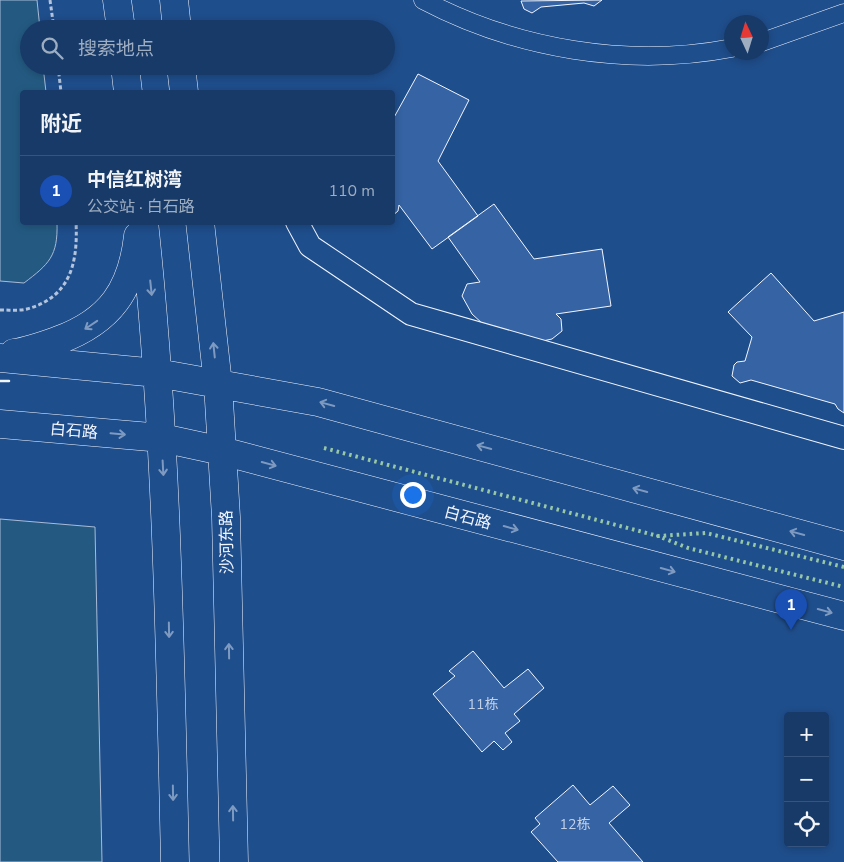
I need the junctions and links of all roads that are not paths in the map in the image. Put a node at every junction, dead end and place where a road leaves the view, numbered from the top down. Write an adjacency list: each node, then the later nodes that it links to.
1 (117, 0): 5 (main road)
2 (174, 0): 6 (main road)
3 (423, 0): 8 (street)
4 (844, 13): 7 (street)
5 (120, 20)
6 (176, 20)
7 (769, 40)
8 (724, 49)
9 (126, 75): 11 (main road)
10 (182, 75): 12 (main road)
11 (128, 90)
12 (184, 90)
13 (141, 225): 17 (main road, one-way to 17)
14 (142, 225): 18 (main road, one-way to 18)
15 (200, 225): 19 (main road, 沙河东路, one-way to 15)
16 (300, 225): 22 (street)
17 (0, 356): 18 (main road)
18 (157, 373): 19 (main road); 21 (main road)
19 (218, 384): 23 (main road, 沙河东路); 24 (main road, one-way to 19)
20 (0, 424): 21 (main road, 白石路, one-way to 21)
21 (162, 438): 23 (main road, 白石路); 26 (main road, one-way to 26)
22 (844, 438)
23 (222, 451): 25 (main road, 白石路, one-way to 25); 27 (main road, 沙河东路, one-way to 23)
24 (844, 546)
25 (844, 616)
26 (175, 862)
27 (234, 862)

